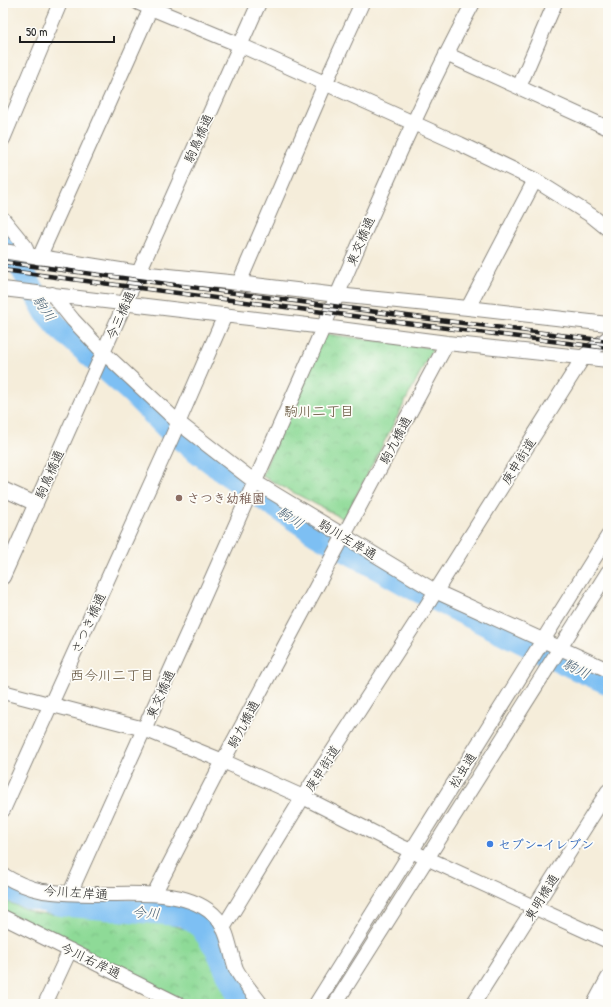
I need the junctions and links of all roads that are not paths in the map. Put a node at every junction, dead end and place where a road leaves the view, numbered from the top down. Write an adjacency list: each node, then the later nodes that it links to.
1 (60, 3): 13 (street)
2 (259, 3): 7 (street, 駒鳥橋通)
3 (362, 3): 9 (street)
4 (473, 3): 8 (street, 東交橋通)
5 (555, 3): 10 (street)
6 (147, 5): 7 (street); 18 (street)
7 (240, 45): 9 (street); 19 (street, 駒鳥橋通)
8 (446, 54): 10 (street); 11 (street, 東交橋通)
9 (325, 84): 11 (street); 20 (street)
10 (519, 88): 12 (street)
11 (413, 123): 14 (street); 23 (street, 東交橋通)
12 (608, 128)
13 (3, 139)
14 (535, 180): 16 (street); 25 (street)
15 (3, 219): 18 (street)
16 (608, 229)
17 (3, 251): 18 (street)
18 (30, 256): 19 (street)
19 (139, 273): 20 (street); 24 (street, 今三橋通)
20 (239, 283): 23 (street)
21 (3, 289): 22 (street)
22 (47, 293): 24 (street); 31 (street, 駒川左岸通)
23 (337, 295): 25 (street); 28 (street, 東交橋通)
24 (125, 303): 26 (street); 31 (street, 今三橋通)
25 (468, 308): 27 (street)
26 (225, 315): 28 (street); 35 (street)
27 (608, 324)
28 (324, 326): 30 (street); 36 (street, 東交橋通)
29 (608, 338): 32 (street, 庚申街道)
30 (447, 343): 32 (street); 40 (street, 駒九橋通)
31 (102, 354): 34 (street, 今三橋通); 35 (street, 駒川左岸通)
32 (584, 356): 33 (street); 43 (street, 庚申街道)
33 (608, 360)
34 (94, 372): 38 (street, 駒鳥橋通)
35 (178, 422): 36 (street, 駒川左岸通); 48 (street, さつき橋通)
36 (255, 482): 40 (street, 駒川左岸通); 49 (street, 東交橋通)
37 (3, 489): 38 (street)
38 (36, 504): 42 (street, 駒鳥橋通)
39 (608, 536): 44 (street, 松虫通)
40 (344, 537): 43 (street, 駒川左岸通); 50 (street, 駒九橋通)
41 (608, 572): 45 (street, 松虫通)
42 (3, 576)
43 (435, 591): 44 (street, 駒川左岸通); 52 (street, 庚申街道)
44 (542, 642): 45 (street, 駒川左岸通); 54 (street, 松虫通)
45 (559, 650): 46 (street, 駒川左岸通); 55 (street, 松虫通)
46 (608, 670)
47 (3, 692): 48 (street)
48 (51, 704): 49 (street); 53 (street, さつき橋通)
49 (144, 729): 50 (street); 57 (street, 東交橋通)
50 (223, 761): 52 (street); 58 (street, 駒九橋通)
51 (608, 791): 59 (street, 東明橋通)
52 (303, 797): 54 (street); 61 (street, 庚申街道)
53 (3, 810)
54 (412, 852): 55 (street); 68 (street, 松虫通)
55 (428, 859): 59 (street); 69 (street, 松虫通)
56 (3, 875): 57 (street, 今川左岸通)
57 (70, 893): 58 (street, 今川左岸通)
58 (154, 894): 61 (street, 今川左岸通)
59 (534, 907): 62 (street); 70 (street, 東明橋通)
60 (3, 917): 63 (street, 今川右岸通)
61 (223, 928): 67 (street, 今川左岸通)
62 (608, 941)
63 (70, 950): 65 (street); 66 (street, 今川右岸通)
64 (608, 978): 71 (street)
65 (45, 1004)
66 (178, 1004)
67 (261, 1004)
68 (316, 1004)
69 (335, 1004)
70 (473, 1004)
71 (594, 1004)

